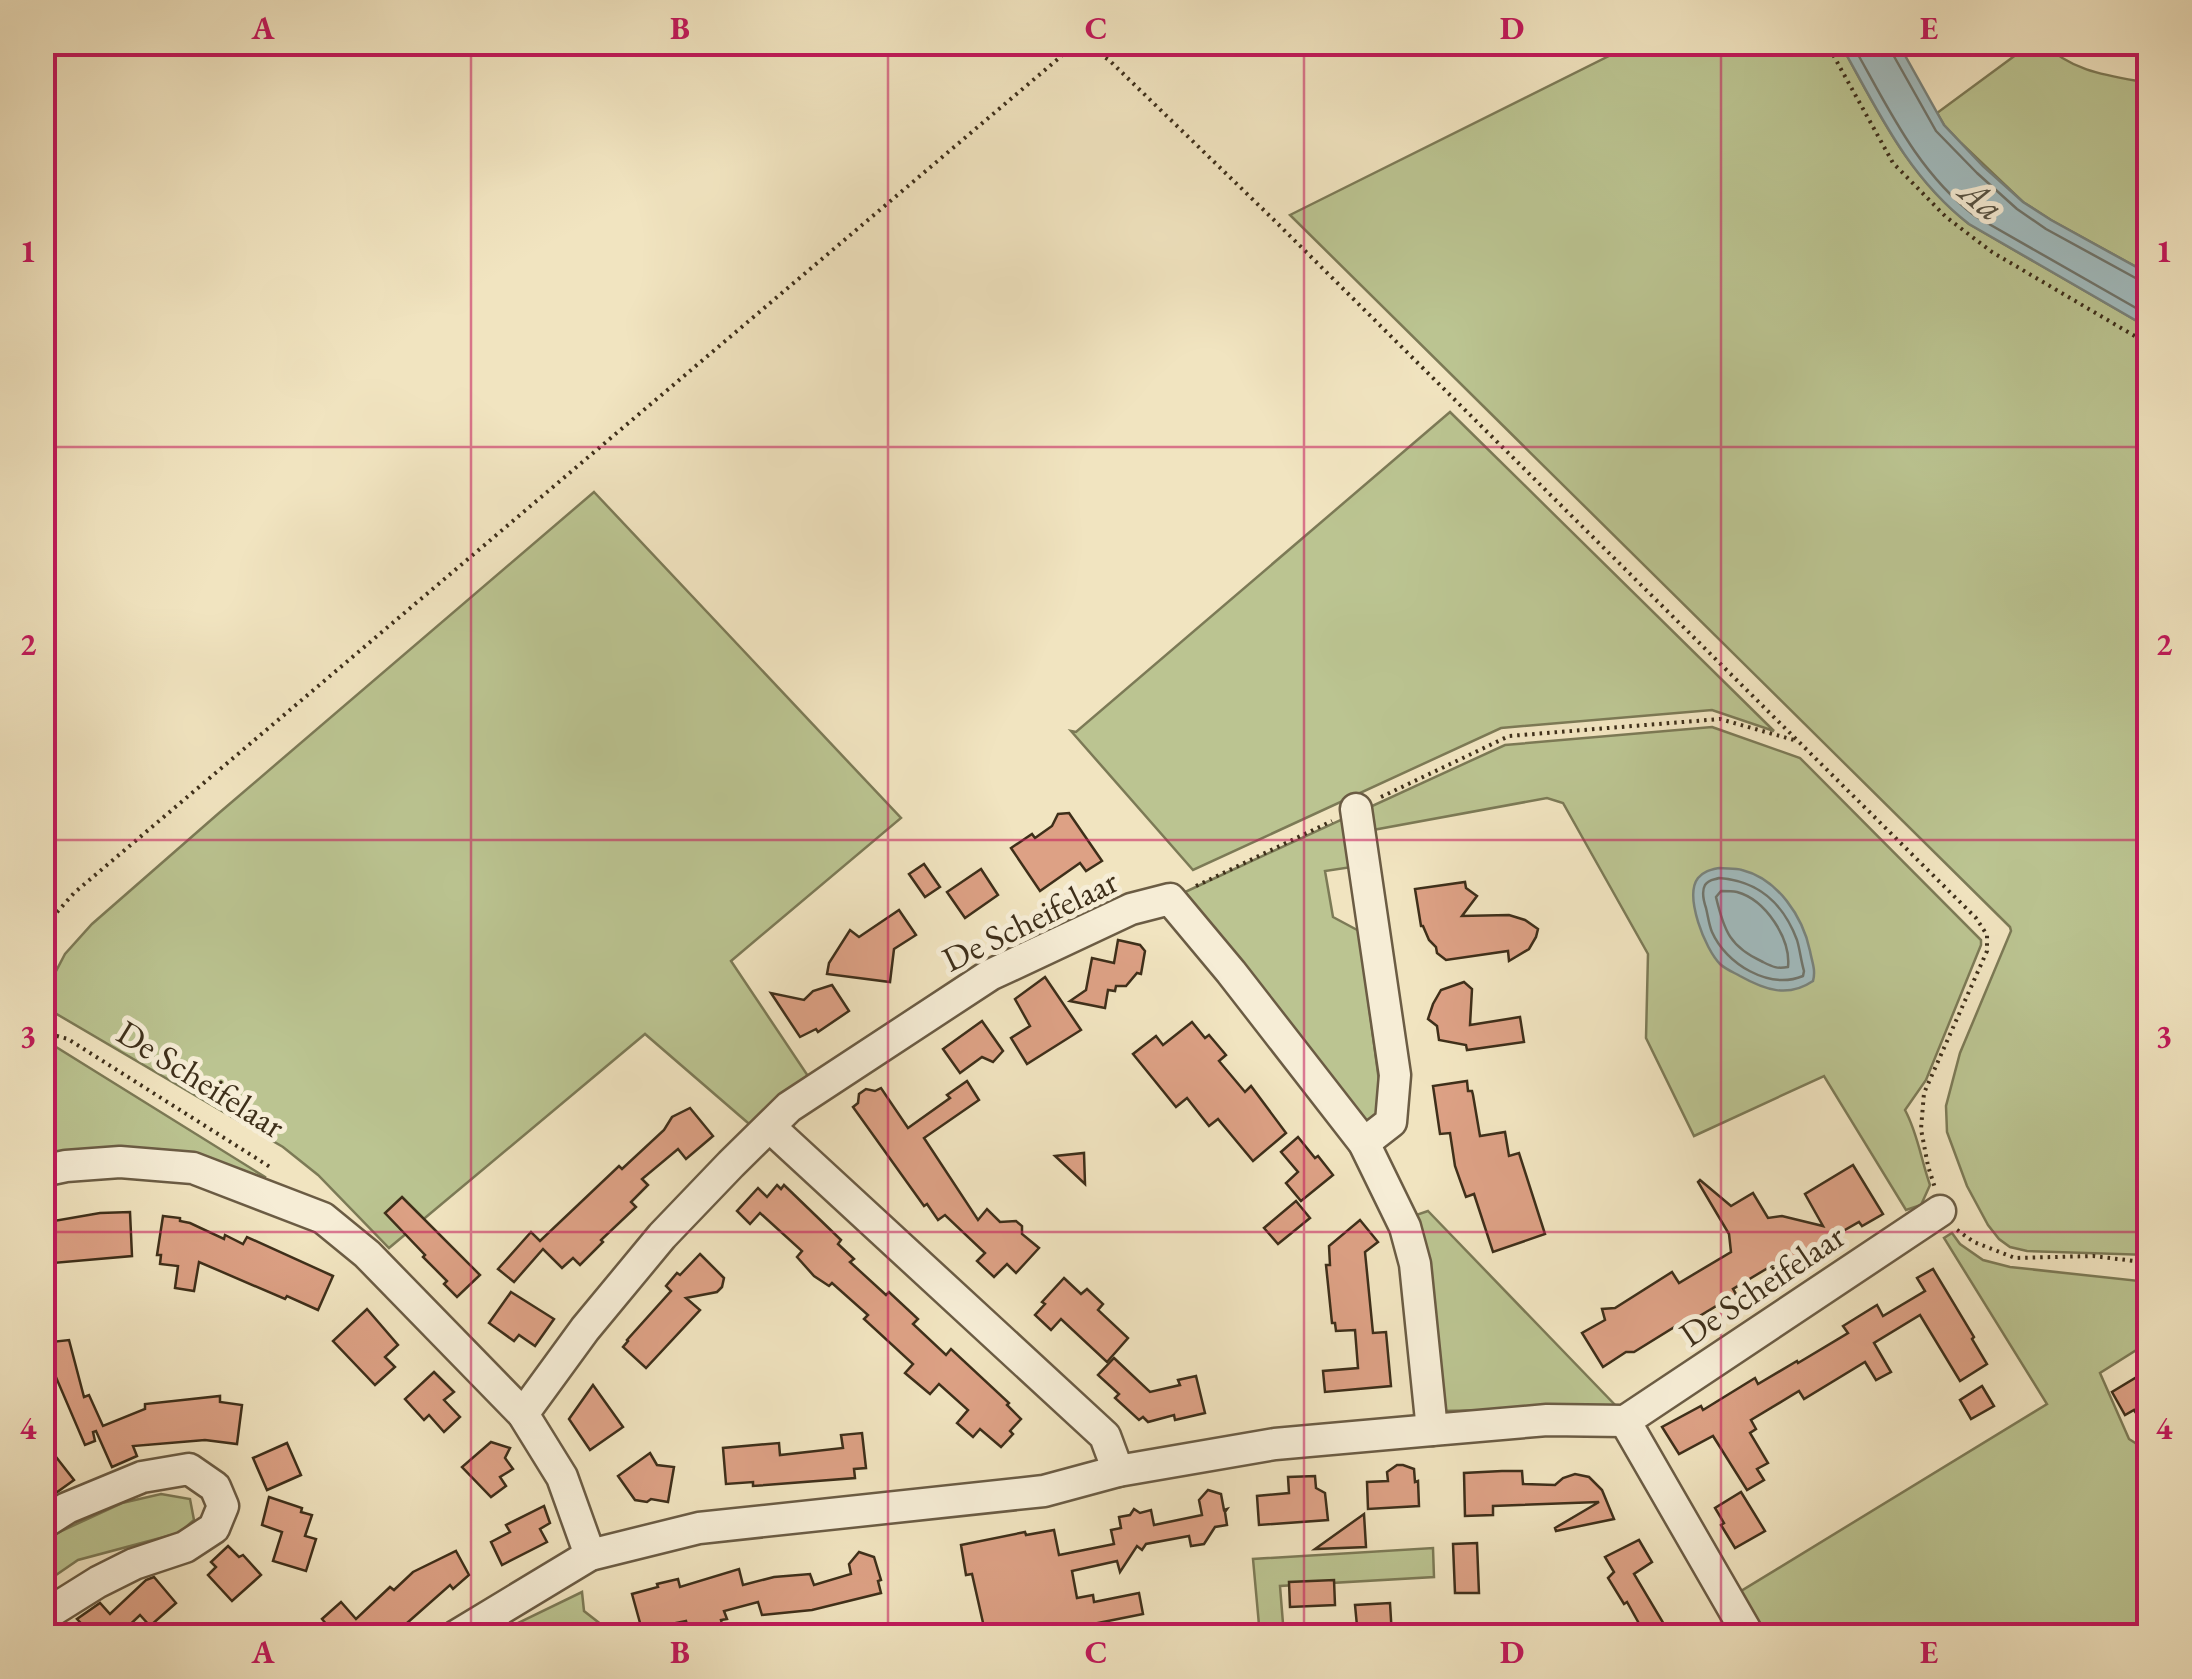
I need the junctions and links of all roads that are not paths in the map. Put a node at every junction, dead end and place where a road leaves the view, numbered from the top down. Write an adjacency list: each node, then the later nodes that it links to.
1 (1356, 809): 3 (street)
2 (770, 1127): 3 (street, De Scheifelaar); 6 (street, De Scheifelaar); 9 (street)
3 (1364, 1143): 8 (street, De Scheifelaar)
4 (42, 1170): 6 (street, De Scheifelaar)
5 (1940, 1211): 7 (street, De Scheifelaar)
6 (523, 1414): 11 (street, De Scheifelaar)
7 (1626, 1421): 8 (street); 14 (street)
8 (1432, 1430): 9 (street)
9 (1118, 1472): 11 (street)
10 (42, 1524): 12 (street)
11 (590, 1554): 13 (street)
12 (42, 1617)
13 (464, 1634)
14 (1750, 1636)

